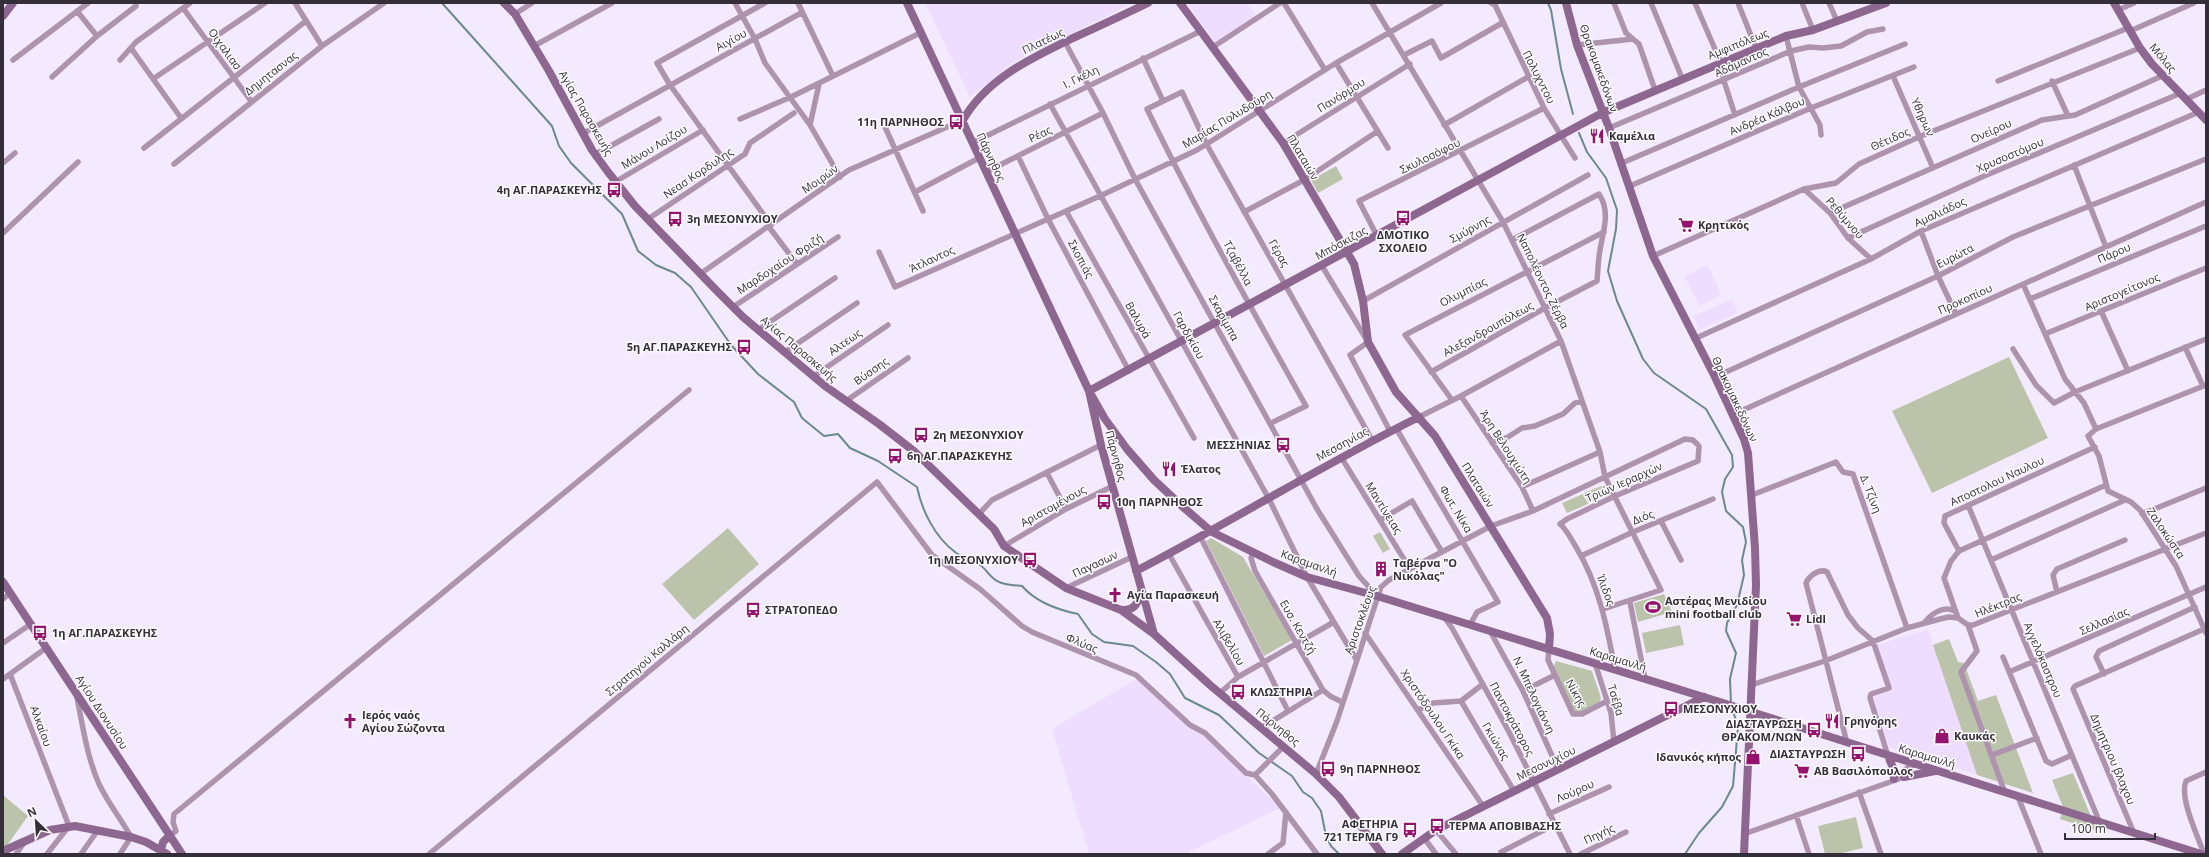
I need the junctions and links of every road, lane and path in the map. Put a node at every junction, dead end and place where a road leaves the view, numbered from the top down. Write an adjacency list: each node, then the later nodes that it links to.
1 (13, 3): 37 (street)
2 (88, 3): 34 (street)
3 (190, 3): 33 (street)
4 (265, 3): 52 (street)
5 (295, 3): 39 (street)
6 (384, 3): 56 (street, Δημητασνας)
7 (504, 3): 36 (street, Αγίας Παρασκευής)
8 (532, 3): 36 (street)
9 (612, 3): 57 (street)
10 (735, 3): 38 (street)
11 (765, 3): 38 (street, Αιγίου)
12 (798, 3): 35 (street)
13 (907, 3): 47 (street, Πάρνηθος)
14 (1148, 3): 53 (street, Πλατέως)
15 (1180, 3): 45 (street, Πλαταιών)
16 (1280, 3): 58 (street)
17 (1284, 3): 71 (street)
18 (1372, 3): 46 (street, Ναπολέοντος Ζέρβα)
19 (1441, 3): 46 (street, Μαρίας Πολυδούρη)
20 (1491, 3): 41 (street, Πολυχντου)
21 (1566, 3): 55 (street, Θρακομακεδόνων)
22 (1614, 3): 51 (street)
23 (1651, 3): 78 (street)
24 (1695, 3): 67 (street)
25 (1738, 3): 60 (street)
26 (1802, 3): 44 (street)
27 (1829, 3): 40 (street)
28 (1884, 3): 40 (street, Αμφιπόλεως)
29 (2134, 3): 32 (street)
30 (2194, 3): 43 (street)
31 (136, 6): 48 (street)
32 (2116, 6): 43 (street, Μόλας)
33 (184, 8): 52 (street, Οιχαλιασ); 59 (street)
34 (77, 11): 48 (street); 65 (street)
35 (802, 13): 50 (street, Αιγίου); 72 (street)
36 (514, 14): 57 (street, Αγίας Παρασκευής)
37 (3, 16)
38 (742, 16): 50 (street); 84 (street, Αιγίου)
39 (306, 21): 56 (street); 77 (street)
40 (1837, 21): 44 (street, Αμφιπόλεως)
41 (1502, 23): 63 (street); 76 (street, Πολυχντου)
42 (1883, 29): 62 (street, Αδάμαντος)
43 (2129, 29): 61 (street, Μόλας); 81 (street)
44 (1813, 30): 49 (street, Αμφιπόλεως)
45 (1201, 31): 58 (street, Πλαταιών); 64 (street, Ι. Γκέλη)
46 (1389, 32): 63 (street, Ναπολέοντος Ζέρβα); 68 (street, Μαρίας Πολυδούρη)
47 (920, 33): 72 (street); 107 (street, Πάρνηθος)
48 (97, 36): 75 (street)
49 (1786, 36): 60 (street, Αμφιπόλεως); 62 (street)
50 (755, 39): 84 (street, Αιγίου); 90 (street)
51 (1633, 39): 55 (street); 87 (street)
52 (208, 42): 77 (street, Οιχαλιασ); 79 (street)
53 (1065, 42): 85 (street, Σκαρίμπα); 107 (street, Πλατέως)
54 (1905, 44): 86 (street)
55 (1577, 45): 100 (street, Θρακομακεδόνων)
56 (322, 46): 92 (street, Δημητασνας)
57 (534, 46): 114 (street, Αγίας Παρασκευής)
58 (1213, 47): 97 (street, Πλαταιών)
59 (131, 48): 66 (street); 79 (street)
60 (1756, 48): 67 (street, Αμφιπόλεως)
61 (2140, 48): 74 (street, Μόλας); 82 (street, Θέτιδος)
62 (1791, 51): 80 (street, Αδάμαντος); 86 (street)
63 (1404, 55): 69 (street, Ναπολέοντος Ζέρβα)
64 (1143, 58): 85 (street, Ι. Γκέλη); 93 (street)
65 (13, 60)
66 (120, 60)
67 (1721, 62): 78 (street, Αμφιπόλεως); 80 (street)
68 (1336, 63): 71 (street, Μαρίας Πολυδούρη); 91 (street)
69 (1410, 64): 91 (street, Πανόρμου); 108 (street, Ναπολέοντος Ζέρβα)
70 (1914, 67): 73 (street, Ανδρέα Κάλβου)
71 (1325, 70): 97 (street, Μαρίας Πολυδούρη)
72 (833, 76): 83 (street)
73 (1893, 76): 96 (street, Ανδρέα Κάλβου); 118 (street, Υθηρων)
74 (2162, 76): 89 (street, Μόλας); 103 (street, Ονείρου)
75 (52, 77)
76 (1528, 77): 95 (street, Πολυχντου); 108 (street)
77 (234, 78): 92 (street, Οιχαλιασ); 104 (street)
78 (1682, 78): 87 (street, Αμφιπόλεως)
79 (154, 79): 104 (street)
80 (1724, 81): 101 (street); 111 (street, Αδάμαντος)
81 (1998, 81)
82 (2052, 81): 103 (street); 118 (street, Θέτιδος)
83 (819, 84): 90 (street); 109 (street)
84 (670, 85): 112 (street); 114 (street, Αιγίου)
85 (1088, 85): 94 (street, Ι. Γκέλη); 99 (street, Σκαρίμπα)
86 (1799, 87): 96 (street); 101 (street)
87 (1655, 90): 100 (street, Αμφιπόλεως)
88 (2206, 90): 89 (street, Χρυσοστόμου)
89 (2184, 96): 102 (street, Μόλας); 168 (street, Χρυσοστόμου)
90 (791, 97): 106 (street); 109 (street)
91 (1357, 97): 113 (street); 120 (street, Πανόρμου)
92 (251, 101): 136 (street, Δημητασνας)
93 (1163, 101): 121 (street, Γέρας); 133 (street, Τζαβέλλα)
94 (1050, 104): 115 (street, Γαρδικίου); 119 (street, Ι. Γκέλη)
95 (1544, 108): 117 (street, Πολυχντου); 125 (street, Σκυλοσόφου)
96 (1811, 108): 116 (street); 147 (street, Ανδρέα Κάλβου)
97 (1260, 112): 120 (street, Πλαταιών); 121 (street, Μαρίας Πολυδούρη)
98 (794, 113): 137 (street, Νεασ Κορδυλης)
99 (1103, 113): 115 (street, Ρέας); 143 (street, Σκαρίμπα)
100 (1602, 113): 111 (street, Θρακομακεδόνων); 117 (street, Μπόσκιζας)
101 (1735, 115): 135 (street)
102 (2204, 115): 138 (street, Αμαλιάδος)
103 (2068, 116): 139 (street, Ονείρου)
104 (181, 118): 122 (street)
105 (659, 118): 127 (street)
106 (740, 119)
107 (963, 120): 119 (street, Πάρνηθος); 124 (street, Μοιρών)
108 (1444, 124): 125 (street, Ναπολέοντος Ζέρβα)
109 (810, 125): 142 (street)
110 (885, 127): 124 (street)
111 (1609, 128): 135 (street, Θρακομακεδόνων)
112 (703, 130): 137 (street); 146 (street, Μάνου Λοίζου)
113 (1378, 131): 123 (street); 144 (street)
114 (584, 133): 127 (street, Αγίας Παρασκευής)
115 (1066, 133): 128 (street, Ρέας); 150 (street, Γαρδικίου)
116 (1821, 135)
117 (1560, 136): 130 (street, Πολυχντου); 145 (street, Μπόσκιζας)
118 (1921, 136): 139 (street, Υθηρων); 148 (street, Θέτιδος)
119 (972, 143): 129 (street, Πάρνηθος)
120 (1283, 143): 144 (street, Πλαταιών)
121 (1207, 145): 133 (street, Μαρίας Πολυδούρη); 155 (street, Γέρας)
122 (144, 148)
123 (1388, 148)
124 (896, 150): 142 (street, Μοιρών); 149 (street)
125 (1462, 151): 145 (street, Ναπολέοντος Ζέρβα); 166 (street, Σκυλοσόφου)
126 (15, 153): 134 (street)
127 (596, 154): 146 (street, Αγίας Παρασκευής)
128 (1018, 156): 140 (street, Ρέας); 157 (street, Σκοπιάς)
129 (979, 158): 140 (street, Πάρνηθος); 149 (street)
130 (1576, 158)
131 (2206, 159): 152 (street, Ευρώτα)
132 (78, 162): 164 (street)
133 (1172, 162): 143 (street, Μαρίας Πολυδούρη); 187 (street, Τζαβέλλα)
134 (3, 163)
135 (1622, 163): 147 (street, Θρακομακεδόνων)
136 (174, 164)
137 (728, 165): 158 (street, Νεασ Κορδυλης); 160 (street)
138 (2074, 165): 152 (street); 162 (street, Αμαλιάδος)
139 (1933, 168): 156 (street, Ονείρου)
140 (986, 172): 165 (street, Πάρνηθος)
141 (1588, 175): 159 (street, Σμύρνης)
142 (840, 177): 160 (street, Μοιρών)
143 (1135, 179): 150 (street, Μαρίας Πολυδούρη); 193 (street, Σκαρίμπα)
144 (1304, 180): 155 (street); 172 (street, Πλαταιών)
145 (1478, 181): 159 (street, Ναπολέοντος Ζέρβα); 166 (street, Μπόσκιζας)
146 (615, 182): 158 (street, Αγίας Παρασκευής)
147 (1630, 186): 173 (street, Θρακομακεδόνων)
148 (1804, 189): 156 (street, Ρεθύμνου); 173 (street, Θέτιδος)
149 (915, 192): 153 (street)
150 (1100, 196): 154 (street, Μαρίας Πολυδούρη); 199 (street, Γαρδικίου)
151 (2206, 202): 170 (street, Προκοπίου)
152 (2090, 206): 170 (street); 180 (street, Ευρώτα)
153 (923, 211)
154 (1066, 211): 157 (street, Μαρίας Πολυδούρη); 205 (street, Βαλυρά)
155 (1244, 212): 183 (street, Γέρας)
156 (1830, 213): 168 (street, Ρεθύμνου)
157 (1048, 219): 165 (street, Μαρίας Πολυδούρη); 207 (street, Σκοπιάς)
158 (648, 220): 179 (street, Αγίας Παρασκευής)
159 (1503, 222): 169 (street, Ναπολέοντος Ζέρβα); 185 (street, Σμύρνης)
160 (770, 226): 175 (street); 179 (street, Μοιρών)
161 (2206, 226): 184 (street, Πάρου)
162 (1921, 230): 174 (street, Αμαλιάδος); 180 (street)
163 (1604, 232): 169 (street); 178 (street, Ολυμπίας); 189 (street, Αλεξανδρουπόλεως)
164 (3, 233)
165 (1014, 233): 171 (street, Άτλαντος); 213 (street, Πάρνηθος)
166 (1377, 236): 172 (street, Μπόσκιζας)
167 (838, 237): 175 (street, Μαρδοχαίου Φριζή)
168 (1848, 238): 174 (street, Ρεθύμνου)
169 (1512, 240): 178 (street, Ναπολέοντος Ζέρβα)
170 (2106, 247): 182 (street, Προκοπίου)
171 (879, 252)
172 (1347, 252): 176 (street, Μπόσκιζας); 185 (street, Πλαταιών)
173 (1653, 256): 196 (street, Θρακομακεδόνων)
174 (1871, 259): 196 (street, Αμαλιάδος)
175 (797, 264): 188 (street, Μαρδοχαίου Φριζή)
176 (1322, 266): 183 (street, Μπόσκιζας); 200 (street, Πλαταιών)
177 (2206, 268): 190 (street, Αριστογείτονος)
178 (1527, 270): 189 (street, Ναπολέοντος Ζέρβα); 208 (street, Ολυμπίας)
179 (700, 274): 188 (street, Αγίας Παρασκευής)
180 (1938, 276): 191 (street); 210 (street, Ευρώτα)
181 (835, 278): 194 (street)
182 (2023, 284): 184 (street); 191 (street, Προκοπίου)
183 (1287, 285): 187 (street, Μπόσκιζας); 225 (street, Γέρας)
184 (2030, 299): 195 (street)
185 (1363, 300): 200 (street, Πλαταιών)
186 (858, 303): 203 (street)
187 (1249, 306): 193 (street, Μπόσκιζας); 221 (street, Τζαβέλλα)
188 (733, 307): 194 (street, Αγίας Παρασκευής)
189 (1545, 308): 198 (street, Ναπολέοντος Ζέρβα); 208 (street, Αλεξανδρουπόλεως)
190 (2101, 311): 195 (street, Αριστογείτονος); 206 (street)
191 (1956, 314): 219 (street, Προκοπίου)
192 (888, 324): 209 (street, Αλτεως)
193 (1216, 324): 199 (street, Μπόσκιζας); 221 (street, Σκαρίμπα)
194 (758, 330): 203 (street, Αγίας Παρασκευής)
195 (2045, 334): 214 (street)
196 (1694, 339): 210 (street, Θρακομακεδόνων)
197 (2206, 339): 201 (street)
198 (1561, 340): 215 (street, Μεσσηνίας); 218 (street, Ναπολέοντος Ζέρβα)
199 (1181, 342): 205 (street, Μπόσκιζας); 242 (street, Γαρδικίου)
200 (1368, 342): 220 (street, Πλαταιών); 223 (street, Φωτ. Νίκα)
201 (2185, 347): 206 (street); 211 (street)
202 (2014, 349): 214 (street)
203 (785, 352): 209 (street, Αγίας Παρασκευής)
204 (908, 358): 217 (street, Βύσσης)
205 (1149, 360): 207 (street, Μπόσκιζας); 224 (street, Βαλυρά)
206 (2128, 370): 214 (street)
207 (1129, 371): 213 (street, Μπόσκιζας)
208 (1431, 372): 216 (street, Ολυμπίας)
209 (814, 376): 217 (street, Αγίας Παρασκευής)
210 (1715, 377): 219 (street, Θρακομακεδόνων)
211 (2204, 385): 222 (street)
212 (689, 390): 368 (street)
213 (1089, 391): 227 (street, Πάρνηθος); 254 (street, Καραμανλή)
214 (2075, 392): 222 (street)
215 (1461, 396): 216 (street, Μεσσηνίας); 226 (street, Άρη Βελουχιώτη)
216 (1452, 400): 220 (street, Μεσσηνίας)
217 (846, 401): 248 (street, Αγίας Παρασκευής)
218 (1581, 401): 226 (street); 229 (street, Ναπολέοντος Ζέρβα)
219 (1732, 415): 240 (street, Θρακομακεδόνων)
220 (1419, 417): 223 (street, Μεσσηνίας); 253 (street, Πλαταιών)
221 (1271, 423): 234 (street, Σκαρίμπα)
222 (2096, 428): 228 (street)
223 (1393, 430): 225 (street, Μεσσηνίας); 260 (street, Φωτ. Νίκα)
224 (1194, 438)
225 (1372, 440): 230 (street, Μεσσηνίας)
226 (1492, 443): 238 (street, Άρη Βελουχιώτη)
227 (1101, 445): 232 (street); 237 (street, Πάρνηθος)
228 (2094, 447): 236 (street); 245 (street, Αποστολου Ναυλου)
229 (1600, 452): 233 (street, Ναπολέοντος Ζέρβα); 238 (street)
230 (1341, 457): 234 (street, Μεσσηνίας); 250 (street, Μαντίνειας)
231 (1698, 461): 233 (street, Αριστοκλέους); 241 (street, Τριών Ιεραρχών)
232 (1047, 473): 246 (street); 248 (street)
233 (1605, 477): 241 (street, Ναπολέοντος Ζέρβα); 247 (street, Αριστοκλέους)
234 (1302, 479): 242 (street, Μεσσηνίας); 281 (street, Σκαρίμπα)
235 (877, 482): 347 (street, Φλύας); 380 (street, Στρατηγού Καλλάρη)
236 (2106, 485): 244 (street, Ζαλοκώστα); 258 (street)
237 (1113, 486): 246 (street, Αριστομένους); 268 (street, Πάρνηθος)
238 (1522, 487): 247 (street, Άρη Βελουχιώτη)
239 (2206, 488): 249 (street)
240 (1752, 494): 297 (street, Δ. Τζίνη); 322 (street, Θρακομακεδόνων)
241 (1615, 496): 252 (street, Τριών Ιεραρχών); 255 (street, Ναπολέοντος Ζέρβα)
242 (1269, 499): 254 (street, Μεσσηνίας); 273 (street, Γαρδικίου)
243 (1713, 499): 251 (street, Διός)
244 (2125, 500): 249 (street, Ζαλοκώστα); 270 (street)
245 (1968, 505): 258 (street, Αγγελόκαστρου); 263 (street, Αποστολου Ναυλου)
246 (1066, 509): 261 (street, Αριστομένους)
247 (1533, 511): 253 (street, Αριστοκλέους)
248 (979, 514): 261 (street, Αγίας Παρασκευής)
249 (2142, 514): 262 (street, Ζαλοκώστα)
250 (1380, 520): 265 (street); 271 (street, Μαντίνειας)
251 (1661, 521): 255 (street, Διός); 269 (street)
252 (1560, 524): 267 (street, Ίλιδος)
253 (1491, 526): 260 (street, Αριστοκλέους); 306 (street, Πλαταιών)
254 (1212, 532): 257 (street, Μεσσηνίας); 264 (street, Καραμανλή)
255 (1633, 532): 267 (street, Διός); 283 (street, Ναπολέοντος Ζέρβα)
256 (2206, 533): 262 (street, Ηλέκτρας)
257 (1201, 538): 266 (street, Μεσσηνίας); 310 (street)
258 (1982, 540): 263 (street); 270 (street, Αγγελόκαστρου)
259 (2125, 540): 278 (street)
260 (1464, 541): 265 (street, Αριστοκλέους); 295 (street, Φωτ. Νίκα)
261 (1004, 546): 276 (street, Αγίας Παρασκευής)
262 (2164, 549): 278 (street, Ηλέκτρας); 280 (street, Ζαλοκώστα)
263 (1959, 551): 288 (street)
264 (1253, 552): 273 (street, Καραμανλή); 304 (street, Ευσ. Κεντζή)
265 (1442, 552): 271 (street, Αριστοκλέους)
266 (1168, 554): 272 (street, Μεσσηνίας); 318 (street, Αλιβελίου)
267 (1581, 556): 285 (street, Ίλιδος)
268 (1132, 557): 272 (street, Πάρνηθος); 276 (street, Παγασων)
269 (1681, 560)
270 (1991, 560): 287 (street, Αγγελόκαστρου)
271 (1410, 569): 281 (street, Αριστοκλέους)
272 (1136, 571): 277 (street, Πάρνηθος)
273 (1307, 576): 281 (street, Καραμανλή); 292 (street, Γαρδικίου)
274 (3, 582): 279 (street, Αγίου Διονυσίου)
275 (2206, 587): 280 (street, Σελλασίας)
276 (1066, 588): 286 (street, Αγίας Παρασκευής)
277 (1141, 591): 286 (street); 301 (street, Πάρνηθος)
278 (2057, 592): 287 (street, Ηλέκτρας)
279 (10, 593): 282 (street); 293 (street, Αγίου Διονυσίου)
280 (2189, 594): 284 (street, Ζαλοκώστα); 312 (street, Σελλασίας)
281 (1377, 596): 289 (street, Καραμανλή); 300 (street, Αριστοκλέους)
282 (3, 599)
283 (1630, 602): 285 (street); 320 (street)
284 (2195, 607): 291 (street, Ζαλοκώστα); 316 (street)
285 (1603, 609): 313 (street, Ίλιδος)
286 (1121, 610): 301 (street, Αγίας Παρασκευής)
287 (2010, 611): 296 (street, Ηλέκτρας); 312 (street, Αγγελόκαστρου)
288 (1956, 612): 290 (street); 294 (street)
289 (1444, 617): 295 (street, Καραμανλή); 321 (street, Παντοκράτορος)
290 (1958, 618): 294 (street); 296 (street, Ηλέκτρας)
291 (2204, 619): 299 (street, Ζαλοκώστα)
292 (1334, 622): 304 (street); 308 (street, Γαρδικίου)
293 (31, 624): 303 (street); 305 (street, Αγίου Διονυσίου)
294 (1923, 624): 297 (street)
295 (1470, 625): 298 (street, Καραμανλή)
296 (1968, 625): 339 (street)
297 (1907, 628): 302 (street)
298 (1490, 631): 306 (street, Καραμανλή); 324 (street, Ν. Μπελογιάννη)
299 (2205, 631): 316 (street)
300 (1365, 633): 308 (street, Αριστοκλέους); 331 (street, Χριστόδουλου Γκίκα)
301 (1154, 634): 326 (street, Πάρνηθος)
302 (1873, 641): 309 (street); 309 (street); 341 (street)
303 (3, 644)
304 (1295, 644): 310 (street); 323 (street, Ευσ. Κεντζή)
305 (46, 648): 315 (street); 325 (street, Αγίου Διονυσίου)
306 (1549, 649): 311 (street, Καραμανλή); 317 (street, Νίκης)
307 (2003, 657): 314 (street)
308 (1356, 659): 330 (street, Αριστοκλέους)
309 (1825, 661): 322 (street); 337 (street)
310 (1264, 662): 318 (street); 332 (street)
311 (1595, 663): 313 (street, Καραμανλή); 329 (street, Τσέβα)
312 (2034, 663): 314 (street, Σελλασίας); 340 (street, Αγγελόκαστρου)
313 (1615, 670): 320 (street, Καραμανλή)
314 (2009, 672): 335 (street)
315 (10, 674): 319 (street); 362 (street, Αλκαίου)
316 (2104, 674): 366 (street, Δημητριου βλαχου)
317 (1555, 675): 324 (street); 329 (street, Νίκης)
318 (1238, 677): 326 (street)
319 (3, 679)
320 (1645, 679): 327 (street, Καραμανλή)
321 (1482, 684): 328 (street); 350 (street, Παντοκράτορος)
322 (1751, 685): 333 (street, Θρακομακεδόνων)
323 (1323, 690): 330 (street, Ευσ. Κεντζή); 332 (street)
324 (1523, 691): 343 (street, Ν. Μπελογιάννη)
325 (76, 692): 368 (street, Αγίου Διονυσίου); 369 (street)
326 (1220, 693): 334 (street, Πάρνηθος)
327 (1704, 697): 333 (street, Καραμανλή); 336 (street, Μεσονυχίου)
328 (1461, 701): 331 (street); 352 (street, Γκιώνας)
329 (1607, 701): 336 (street, Τσέβα)
330 (1342, 702): 346 (street, Αριστοκλέους)
331 (1418, 710): 356 (street, Χριστόδουλου Γκίκα)
332 (1288, 711): 334 (street)
333 (1751, 712): 337 (street, Καραμανλή); 367 (street, Θρακομακεδόνων)
334 (1261, 728): 338 (street, Πάρνηθος)
335 (2037, 738): 339 (street); 340 (street)
336 (1614, 742): 343 (street, Μεσονυχίου)
337 (1847, 743): 341 (street, Καραμανλή)
338 (1281, 749): 346 (street, Πάρνηθος); 347 (street)
339 (1992, 755): 354 (street)
340 (2072, 755): 360 (street, Αγγελόκαστρου)
341 (1888, 756): 342 (street, Καραμανλή); 349 (street)
342 (1913, 763): 344 (street, Καραμανλή); 348 (street); 349 (street)
343 (1558, 769): 350 (street, Μεσονυχίου)
344 (1937, 770): 348 (street); 354 (street, Καραμανλή)
345 (2206, 772): 395 (street)
346 (1316, 774): 383 (street, Πάρνηθος)
347 (1255, 775): 357 (street, Φλύας)
348 (1904, 777): 349 (street)
349 (1892, 780): 353 (street)
350 (1534, 782): 352 (street, Μεσονυχίου); 358 (street, Παντοκράτορος)
351 (1609, 787): 358 (street, Λούρου)
352 (1514, 791): 356 (street, Μεσονυχίου)
353 (1859, 792): 359 (street); 392 (street)
354 (2005, 793): 355 (street, Καραμανλή)
355 (2018, 797): 360 (street, Καραμανλή); 393 (street)
356 (1483, 806): 364 (street, Μεσονυχίου)
357 (1286, 812): 381 (street); 382 (street, Φλύας)
358 (1549, 814): 361 (street, Παντοκράτορος)
359 (1796, 815): 367 (street); 391 (street)
360 (2100, 823): 366 (street, Καραμανλή)
361 (1554, 825): 387 (street); 388 (street, Παντοκράτορος)
362 (69, 826): 363 (street); 371 (street); 376 (street)
363 (98, 830): 369 (street); 377 (street)
364 (1436, 830): 370 (street, Μεσονυχίου); 386 (street)
365 (1626, 832): 389 (street, Πηγής)
366 (2134, 833): 374 (street, Καραμανλή)
367 (1744, 834): 390 (street, Θρακομακεδόνων)
368 (169, 836): 373 (street); 379 (street, Αγίου Διονυσίου)
369 (131, 837): 373 (street); 378 (street)
370 (1424, 838): 384 (street, Μεσονυχίου); 385 (street)
371 (25, 841): 372 (street); 375 (street)
372 (3, 851)
373 (159, 851)
374 (2190, 852): 394 (street, Καραμανλή)
375 (16, 854)
376 (47, 854)
377 (81, 854)
378 (120, 854)
379 (182, 854)
380 (429, 854)
381 (1268, 854)
382 (1317, 854)
383 (1382, 854)
384 (1402, 854)
385 (1436, 854)
386 (1456, 854)
387 (1502, 854)
388 (1570, 854)
389 (1581, 854)
390 (1744, 854)
391 (1810, 854)
392 (1881, 854)
393 (2041, 854)
394 (2200, 854)
395 (2204, 854)

